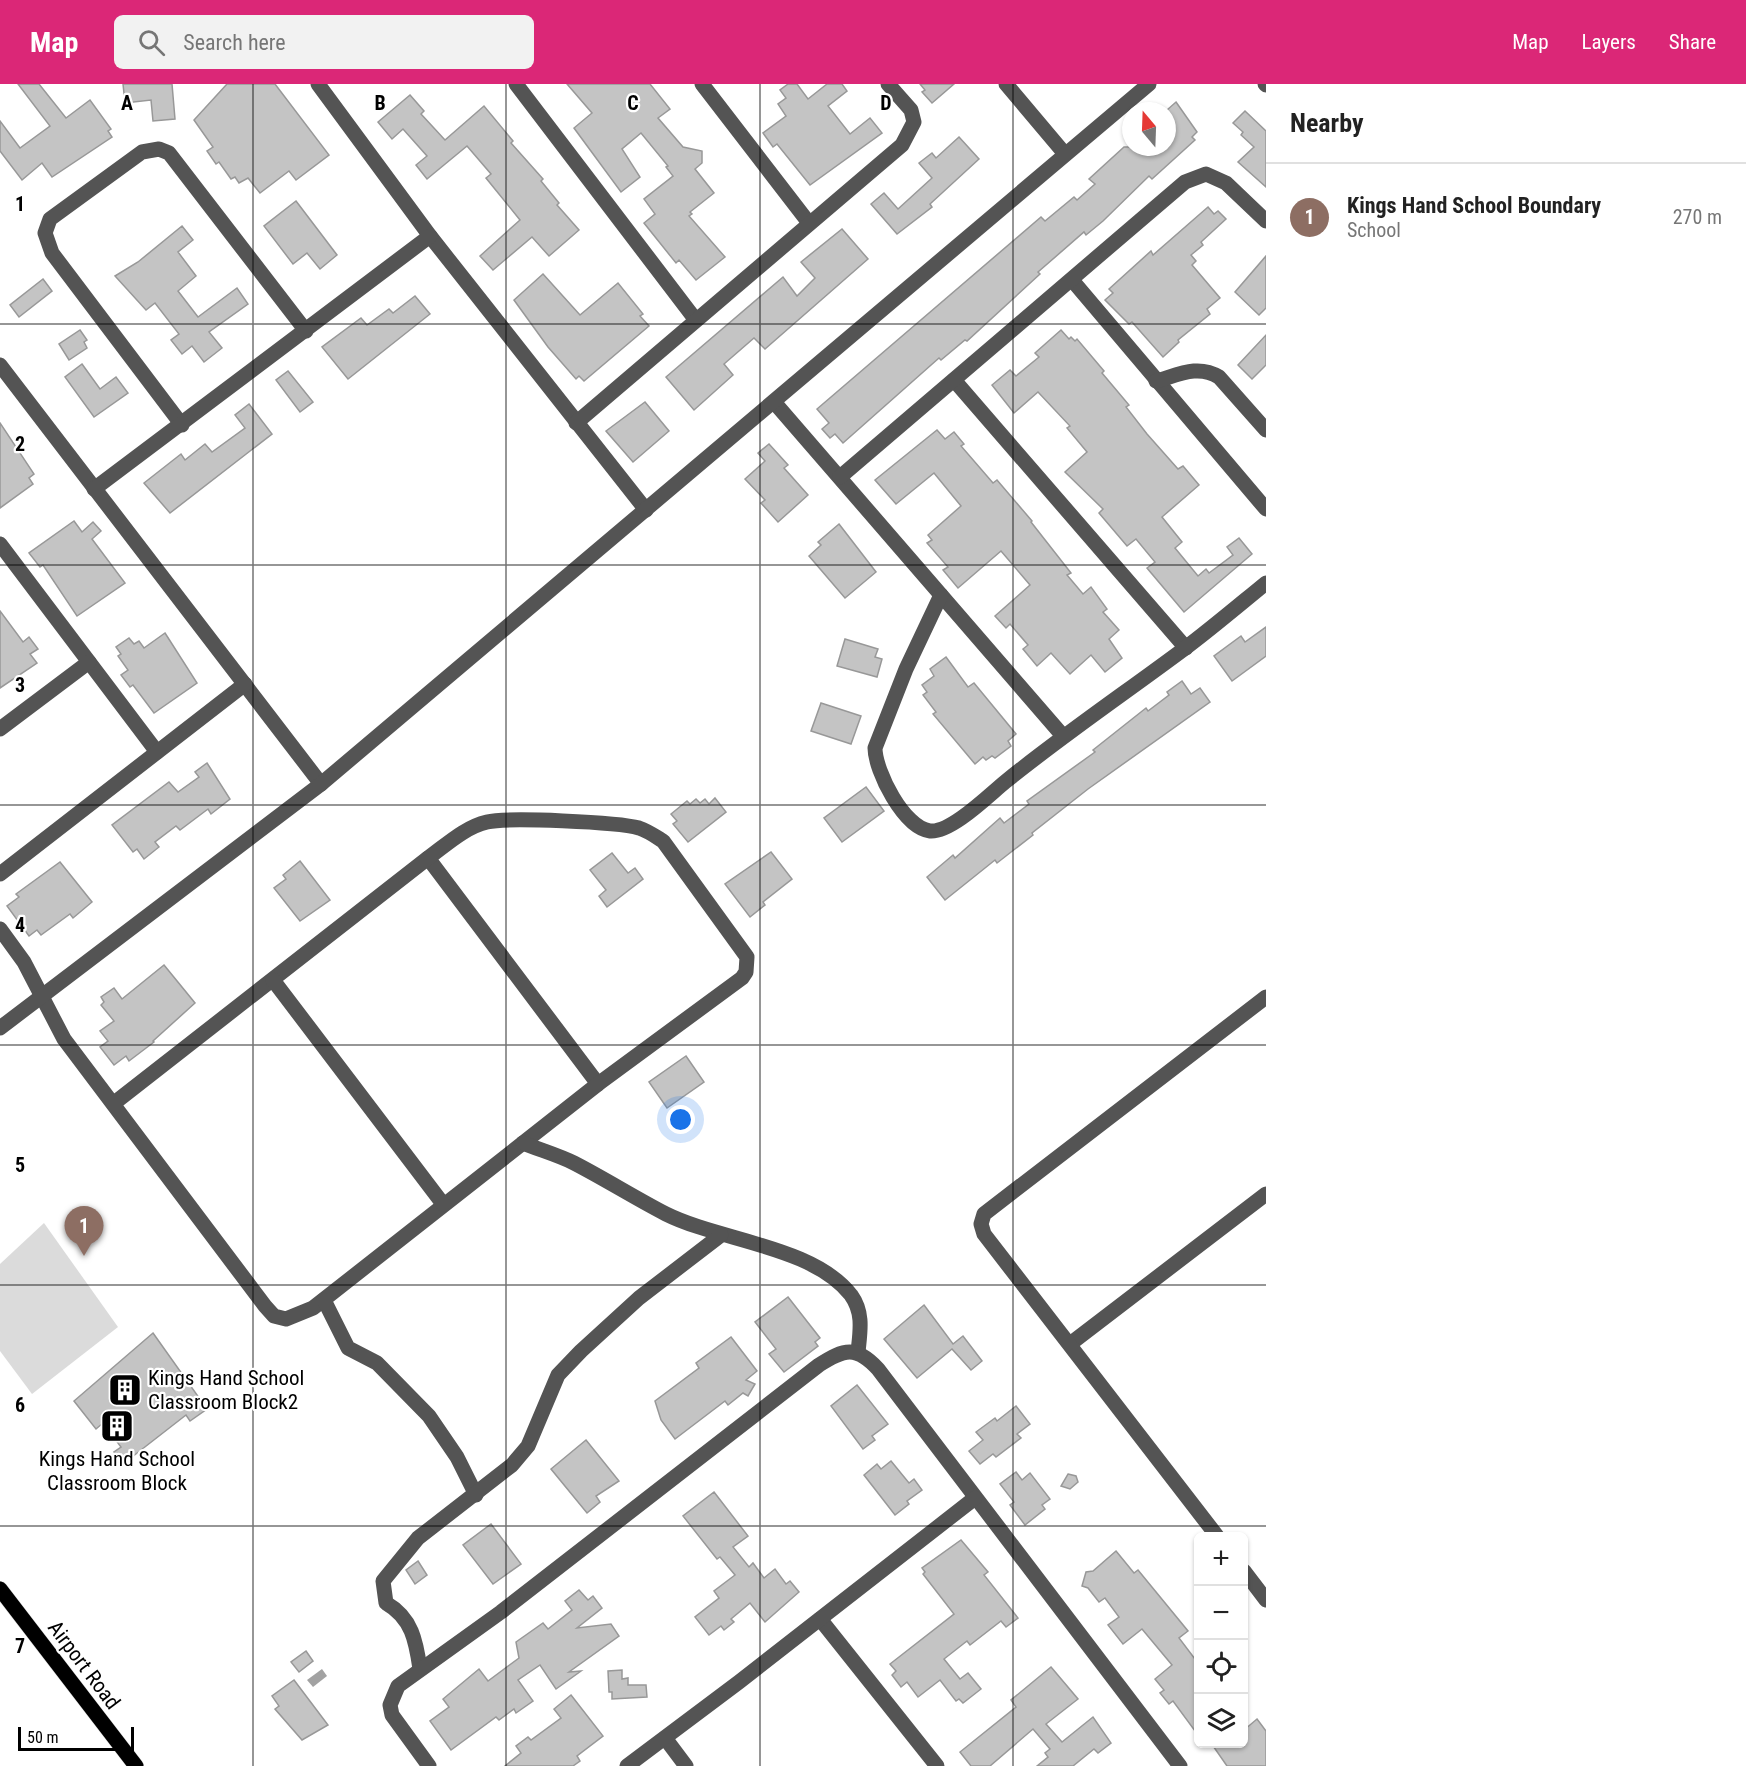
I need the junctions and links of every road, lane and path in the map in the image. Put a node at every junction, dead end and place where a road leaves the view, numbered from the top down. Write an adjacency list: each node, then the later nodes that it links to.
1 (318, 84): 10 (street)
2 (516, 84): 12 (street)
3 (702, 84): 9 (street)
4 (888, 84): 9 (street)
5 (1006, 84): 7 (street)
6 (1149, 84): 7 (street)
7 (1065, 154): 17 (street)
8 (1266, 221): 11 (street)
9 (809, 223): 12 (street)
10 (430, 236): 13 (street); 18 (street)
11 (1072, 280): 15 (street); 16 (street)
12 (695, 318): 18 (street)
13 (306, 331): 19 (street); 19 (street)
14 (0, 365): 22 (street)
15 (954, 380): 21 (street); 28 (street)
16 (1156, 381): 20 (street); 23 (street)
17 (774, 402): 21 (street); 24 (street)
18 (576, 423): 24 (street)
19 (182, 425): 22 (street)
20 (1266, 430)
21 (840, 477): 27 (street)
22 (94, 489): 30 (street)
23 (1266, 509)
24 (646, 510): 34 (street)
25 (0, 544): 29 (street)
26 (1266, 583): 28 (street)
27 (941, 596): 32 (street); 32 (street)
28 (1186, 648): 32 (street)
29 (89, 662): 31 (street); 33 (street)
30 (245, 684): 33 (street); 34 (street)
31 (0, 729)
32 (1063, 736)
33 (157, 752): 36 (street)
34 (321, 784): 39 (street)
35 (428, 858): 38 (street); 42 (street); 42 (street)
36 (0, 874)
37 (0, 929): 39 (street)
38 (273, 980): 43 (street); 46 (street)
39 (42, 996): 41 (street); 43 (street)
40 (1266, 997): 49 (street)
41 (0, 1028)
42 (598, 1084): 44 (street)
43 (113, 1104): 48 (street)
44 (523, 1143): 46 (street); 47 (street)
45 (1266, 1194): 49 (street)
46 (442, 1204): 48 (street)
47 (721, 1235): 50 (street); 51 (street)
48 (324, 1300): 51 (street)
49 (1070, 1344): 53 (street)
50 (858, 1352): 52 (street); 58 (street)
51 (476, 1495): 58 (street)
52 (975, 1498): 57 (street); 65 (street)
53 (1214, 1532)
54 (1248, 1576): 56 (street)
55 (0, 1589): 60 (main road, Airport Road)
56 (1266, 1600)
57 (820, 1619): 59 (street); 64 (street)
58 (420, 1669): 61 (street)
59 (665, 1738): 62 (street); 63 (street)
60 (135, 1766)
61 (429, 1766)
62 (627, 1766)
63 (686, 1766)
64 (937, 1766)
65 (1180, 1766)

